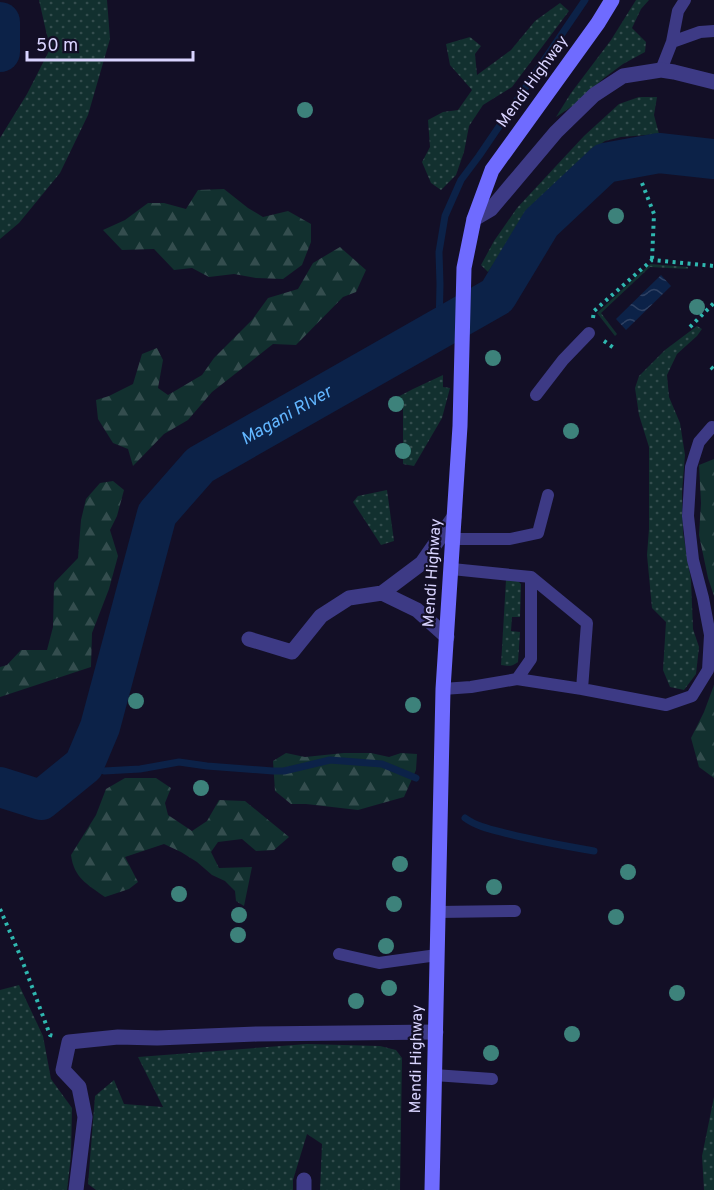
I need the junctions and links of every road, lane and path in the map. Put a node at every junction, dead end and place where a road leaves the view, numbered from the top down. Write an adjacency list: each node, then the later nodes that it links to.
1 (612, 0): 8 (main road, Mendi Highway)
2 (685, 0): 4 (lane)
3 (714, 32): 4 (lane)
4 (672, 42): 5 (lane)
5 (661, 70): 6 (street); 8 (street)
6 (714, 82)
7 (642, 183): 9 (path)
8 (474, 219): 17 (main road, Mendi Highway)
9 (652, 261): 10 (path); 13 (path)
10 (714, 266)
11 (714, 303): 12 (path)
12 (690, 327)
13 (589, 333): 14 (lane)
14 (536, 395)
15 (712, 428): 26 (lane)
16 (548, 495): 18 (lane)
17 (454, 517): 18 (main road, Mendi Highway); 21 (street)
18 (453, 539): 19 (main road, Mendi Highway)
19 (452, 569): 20 (lane); 22 (main road, Mendi Highway)
20 (531, 577): 24 (lane); 26 (lane)
21 (382, 593): 22 (street); 23 (street)
22 (447, 637): 25 (main road, Mendi Highway)
23 (249, 639)
24 (517, 679): 25 (lane); 26 (lane)
25 (443, 688): 28 (main road, Mendi Highway)
26 (582, 689)
27 (0, 909): 33 (path)
28 (438, 912): 29 (lane); 31 (main road, Mendi Highway)
29 (514, 912)
30 (339, 954): 31 (lane)
31 (437, 954): 32 (main road, Mendi Highway)
32 (436, 1032): 33 (street); 34 (main road, Mendi Highway)
33 (69, 1042): 36 (street)
34 (435, 1075): 35 (lane); 37 (main road, Mendi Highway)
35 (492, 1079)
36 (76, 1190)
37 (432, 1190)

